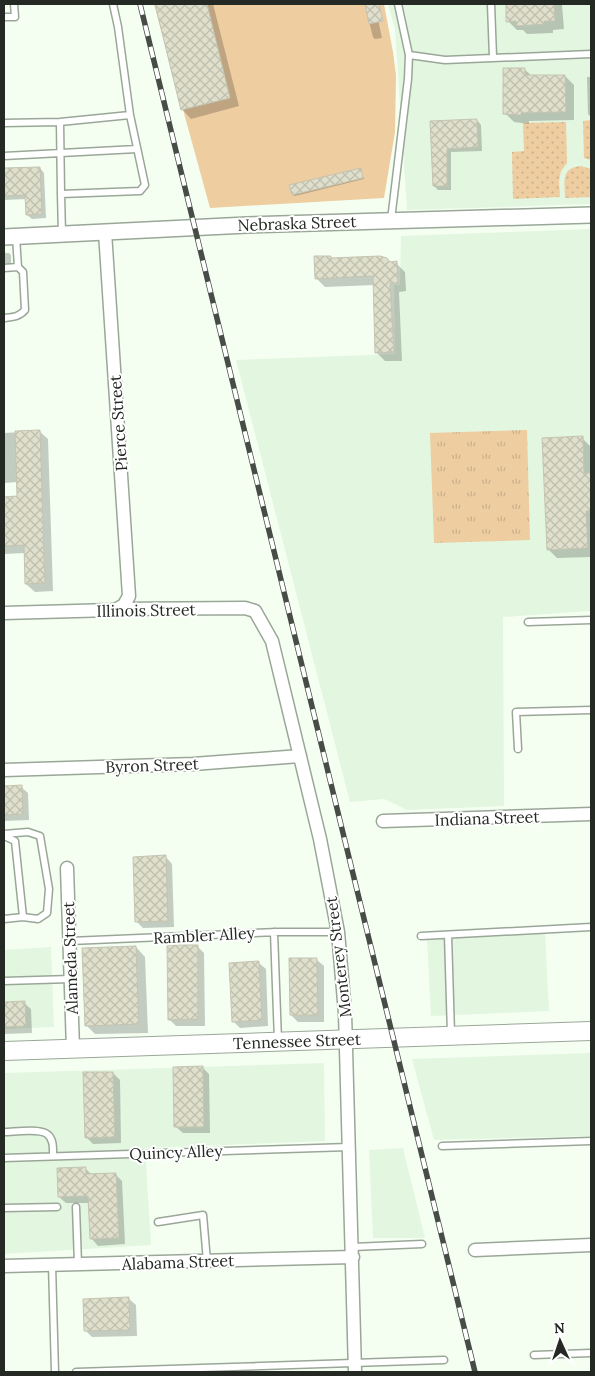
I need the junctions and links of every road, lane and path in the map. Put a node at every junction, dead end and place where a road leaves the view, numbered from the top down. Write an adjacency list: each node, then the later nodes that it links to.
1 (14, 4): 5 (lane)
2 (112, 4): 9 (lane)
3 (398, 4): 7 (lane)
4 (491, 4): 8 (lane)
5 (4, 17)
6 (591, 54): 8 (lane)
7 (409, 55): 8 (lane); 17 (lane)
8 (493, 57)
9 (130, 115): 10 (lane); 12 (lane)
10 (60, 122): 11 (lane); 13 (lane)
11 (4, 123)
12 (137, 149): 13 (lane); 15 (lane)
13 (60, 154): 14 (lane); 15 (lane)
14 (4, 156)
15 (61, 194): 19 (lane)
16 (591, 214): 17 (street, Nebraska Street)
17 (392, 220): 18 (street, Nebraska Street)
18 (105, 232): 19 (street, Nebraska Street); 26 (street, Pierce Street)
19 (62, 234): 20 (street, Nebraska Street)
20 (10, 236): 21 (lane)
21 (18, 254): 22 (lane); 23 (lane)
22 (10, 255)
23 (18, 267): 24 (lane); 25 (lane)
24 (4, 268)
25 (4, 318)
26 (117, 608): 27 (street, Illinois Street); 30 (street, Illinois Street)
27 (4, 613)
28 (591, 620): 29 (lane)
29 (528, 622)
30 (271, 639): 33 (street, Monterey Street)
31 (591, 710): 32 (lane)
32 (518, 748)
33 (300, 756): 34 (street, Byron Street); 43 (street, Monterey Street)
34 (4, 770)
35 (591, 814): 36 (street, Indiana Street)
36 (383, 822)
37 (4, 835): 39 (lane); 39 (lane)
38 (67, 868): 46 (street, Alameda Street)
39 (23, 916): 40 (lane)
40 (4, 919)
41 (591, 927): 44 (lane)
42 (274, 932): 43 (lane, Rambler Alley); 46 (lane, Rambler Alley); 52 (lane)
43 (338, 932): 51 (street, Monterey Street)
44 (448, 935): 45 (lane); 50 (lane)
45 (421, 936)
46 (70, 941): 47 (street, Alameda Street)
47 (71, 980): 48 (lane); 53 (street, Alameda Street)
48 (4, 981)
49 (591, 1031): 50 (main road, Tennessee Street)
50 (451, 1036): 51 (main road, Tennessee Street)
51 (346, 1039): 52 (main road, Tennessee Street); 57 (street, Monterey Street)
52 (278, 1042): 53 (main road, Tennessee Street)
53 (73, 1048): 54 (main road, Tennessee Street)
54 (4, 1051)
55 (4, 1132): 59 (lane)
56 (591, 1141): 58 (lane)
57 (349, 1146): 59 (lane, Quincy Alley); 68 (street, Monterey Street)
58 (442, 1146)
59 (53, 1156): 60 (lane, Quincy Alley)
60 (4, 1158)
61 (58, 1207): 63 (lane)
62 (76, 1207): 70 (lane)
63 (4, 1208)
64 (158, 1222): 69 (lane)
65 (422, 1244): 68 (lane)
66 (591, 1246): 67 (street)
67 (476, 1250)
68 (353, 1252): 69 (street, Alabama Street); 76 (street, Monterey Street)
69 (207, 1261): 70 (street, Alabama Street)
70 (78, 1264): 71 (street, Alabama Street)
71 (52, 1265): 72 (street, Alabama Street); 77 (lane)
72 (4, 1266)
73 (591, 1353): 74 (lane)
74 (534, 1355)
75 (444, 1360): 76 (lane)
76 (355, 1368): 78 (lane)
77 (55, 1372)
78 (76, 1372)

